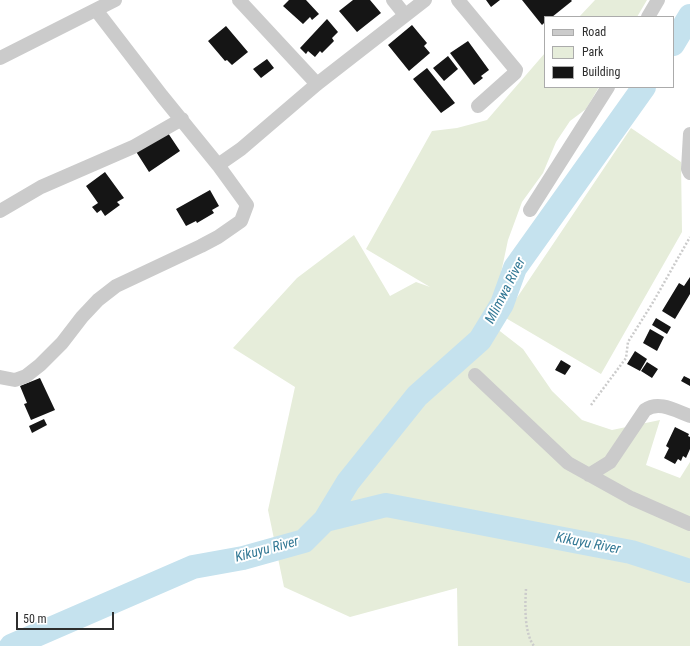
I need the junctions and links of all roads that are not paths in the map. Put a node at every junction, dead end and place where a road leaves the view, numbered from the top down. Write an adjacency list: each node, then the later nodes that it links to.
1 (115, 0): 7 (street)
2 (239, 0): 11 (street)
3 (392, 0): 8 (street)
4 (425, 0): 8 (street)
5 (458, 0): 13 (street)
6 (658, 0): 9 (street)
7 (96, 10): 10 (street); 14 (street)
8 (405, 15): 11 (street)
9 (649, 16)
10 (0, 58)
11 (317, 84): 16 (street)
12 (607, 88): 18 (street)
13 (478, 106)
14 (182, 120): 16 (street); 19 (street)
15 (690, 134): 17 (street)
16 (218, 165): 21 (street)
17 (690, 173)
18 (530, 210)
19 (0, 211)
20 (475, 375): 23 (street)
21 (0, 377)
22 (690, 416): 23 (street)
23 (588, 475): 24 (street)
24 (690, 524)

